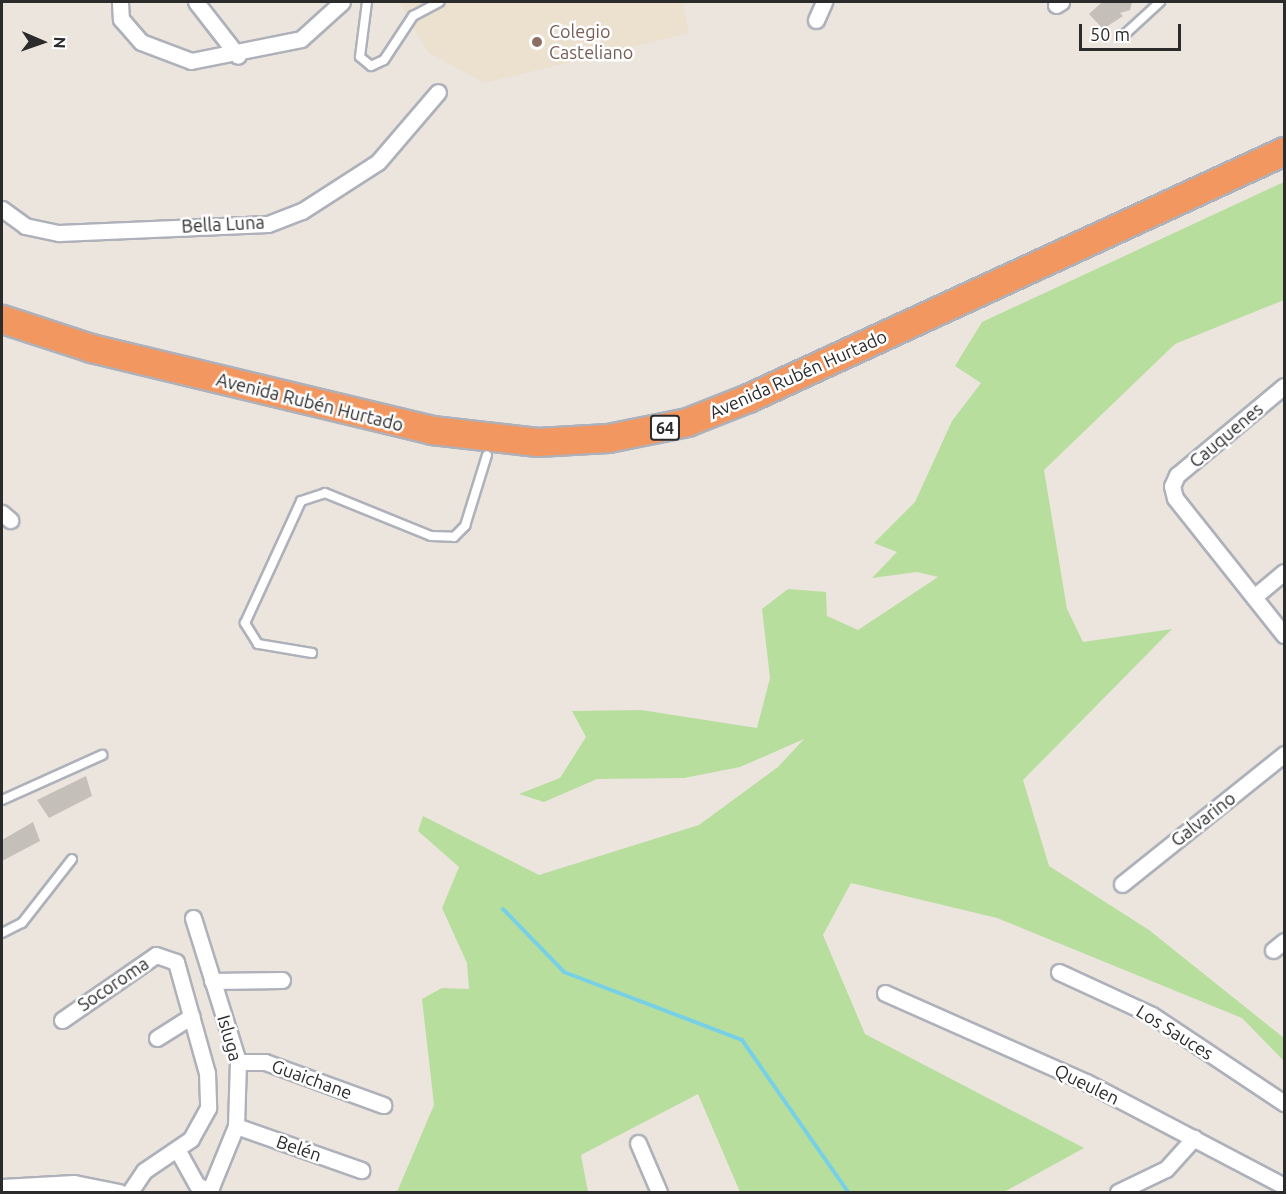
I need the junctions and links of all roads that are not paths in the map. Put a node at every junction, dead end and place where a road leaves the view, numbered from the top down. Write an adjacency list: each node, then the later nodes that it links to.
1 (196, 2): 10 (street)
2 (342, 2): 10 (street)
3 (367, 2): 4 (lane)
4 (439, 2)
5 (824, 2): 8 (street)
6 (1160, 2): 9 (lane)
7 (119, 3): 10 (street)
8 (816, 20)
9 (1125, 34)
10 (238, 56)
11 (438, 92): 14 (street, Bella Luna)
12 (1284, 151): 15 (highway, Avenida Rubén Hurtado / 64)
13 (1284, 169): 18 (highway, Avenida Rubén Hurtado / 64)
14 (2, 209)
15 (2, 319)
16 (2, 335): 18 (highway, Avenida Rubén Hurtado / 64)
17 (1284, 386): 20 (street, Cauquenes)
18 (487, 455): 22 (lane)
19 (1284, 572): 20 (street)
20 (1254, 597): 21 (street)
21 (1284, 635)
22 (312, 652)
23 (102, 754): 25 (lane)
24 (1284, 754): 27 (street, Galvarino)
25 (2, 800)
26 (72, 858): 29 (lane)
27 (1122, 884)
28 (192, 918): 33 (street, Isluga)
29 (2, 933)
30 (167, 955): 35 (street, Isluga); 36 (street, Socoroma)
31 (1059, 972): 39 (street, Los Sauces)
32 (282, 980): 33 (street)
33 (212, 981): 38 (street, Isluga)
34 (885, 993): 42 (street, Queulen)
35 (192, 1016): 37 (street); 44 (street, Isluga)
36 (62, 1020)
37 (157, 1038)
38 (238, 1062): 40 (street, Guaichane); 41 (street, Isluga)
39 (1284, 1103)
40 (383, 1105)
41 (236, 1126): 45 (street, Belén); 50 (street, Isluga)
42 (1194, 1138): 46 (street, Queulen); 52 (street)
43 (638, 1143): 51 (street)
44 (178, 1151): 49 (street, Isluga); 50 (street)
45 (361, 1170)
46 (1284, 1186)
47 (2, 1187): 48 (street)
48 (119, 1192)
49 (130, 1192)
50 (210, 1192)
51 (659, 1192)
52 (1118, 1192)

